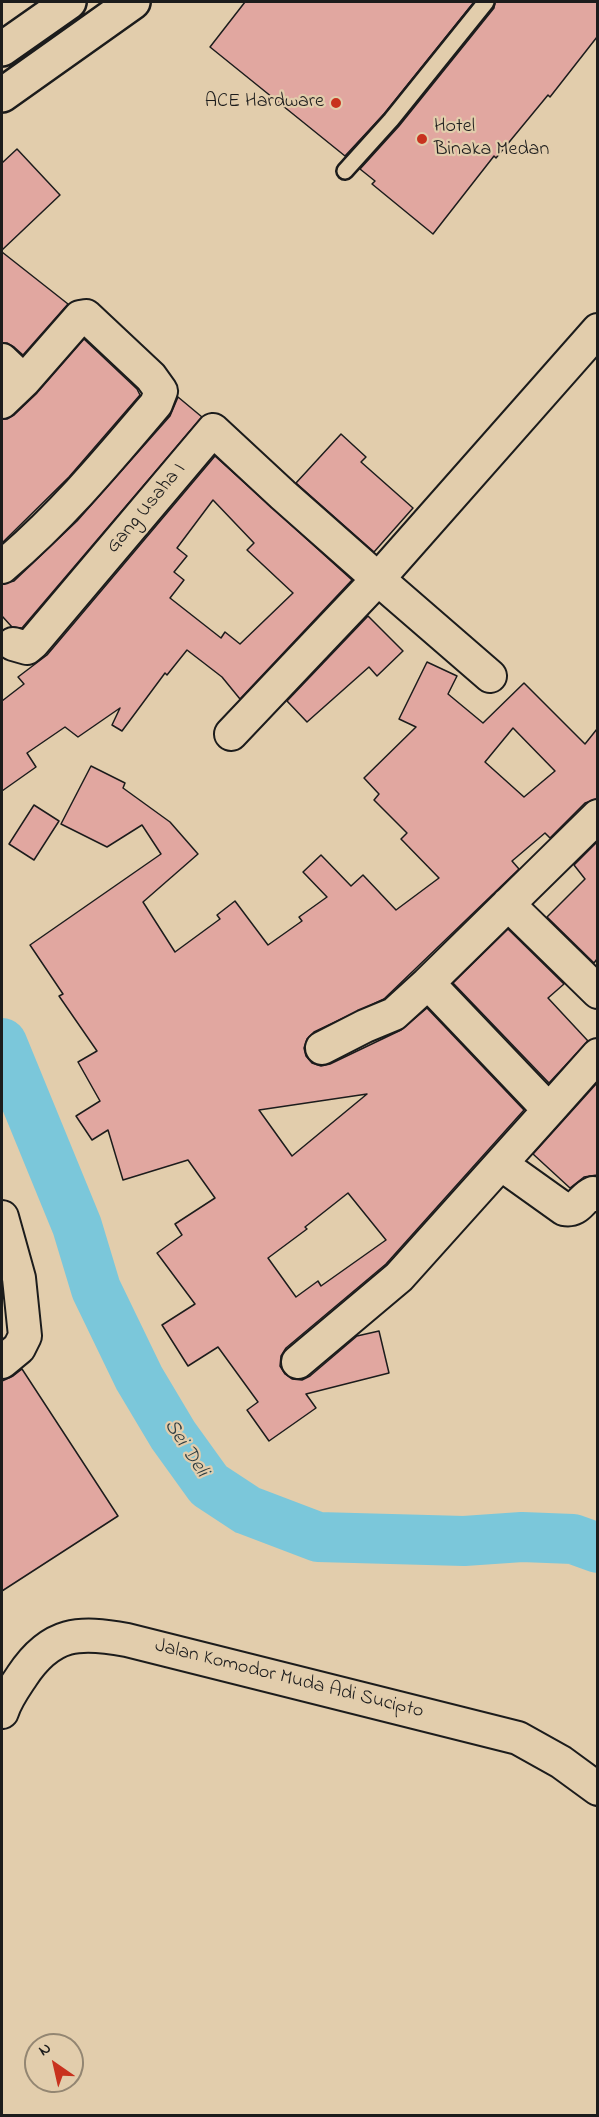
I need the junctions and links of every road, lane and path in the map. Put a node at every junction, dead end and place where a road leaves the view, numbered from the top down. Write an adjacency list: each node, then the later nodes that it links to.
1 (69, 2): 4 (main road)
2 (133, 2): 5 (main road)
3 (486, 2): 6 (lane)
4 (2, 49)
5 (2, 95)
6 (345, 171)
7 (597, 330): 11 (street)
8 (13, 370): 9 (street); 10 (street)
9 (2, 402)
10 (2, 567)
11 (378, 579): 12 (street, Gang Usaha I); 13 (street); 14 (street)
12 (5, 645)
13 (490, 675)
14 (231, 734)
15 (597, 816): 16 (street)
16 (508, 904): 17 (street); 18 (street)
17 (428, 983): 19 (street); 21 (street)
18 (597, 992)
19 (322, 1047)
20 (597, 1055): 21 (street)
21 (549, 1110): 22 (street)
22 (501, 1164): 23 (street); 26 (street)
23 (597, 1195)
24 (2, 1217): 25 (street)
25 (2, 1362)
26 (298, 1362)
27 (2, 1713): 28 (street, Jalan Komodor Muda Adi Sucipto)
28 (597, 1789)

